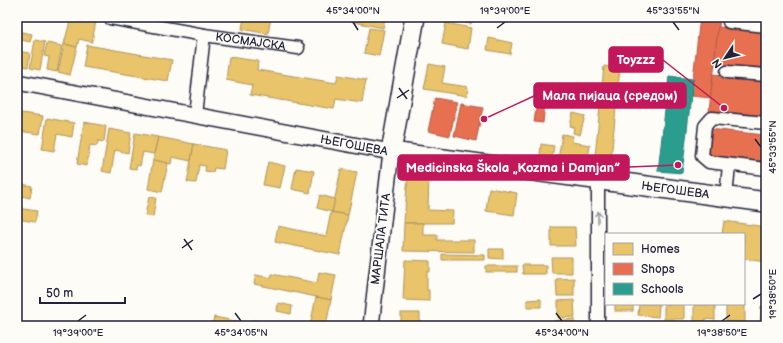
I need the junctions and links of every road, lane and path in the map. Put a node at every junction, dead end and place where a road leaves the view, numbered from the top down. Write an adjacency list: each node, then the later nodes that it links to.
1 (416, 17): 12 (main road)
2 (110, 18): 5 (street, КОСМАЈСКА)
3 (729, 22): 4 (street)
4 (766, 26)
5 (204, 35): 6 (street, КОСМАЈСКА); 10 (street, КОСМАЈСКА)
6 (298, 48)
7 (727, 72): 8 (street)
8 (766, 75)
9 (17, 82): 10 (street, ЊЕГОШЕВА)
10 (195, 115): 12 (street, ЊЕГОШЕВА)
11 (766, 123): 13 (street)
12 (391, 152): 15 (main road, ЊЕГОШЕВА); 18 (street, МАРШАЛА ТИТА)
13 (729, 165): 14 (street); 16 (street)
14 (766, 169)
15 (598, 179): 16 (main road, ЊЕГОШЕВА); 19 (street, one-way to 15)
16 (726, 197): 17 (main road, ЊЕГОШЕВА)
17 (766, 202)
18 (370, 326)
19 (598, 326)

